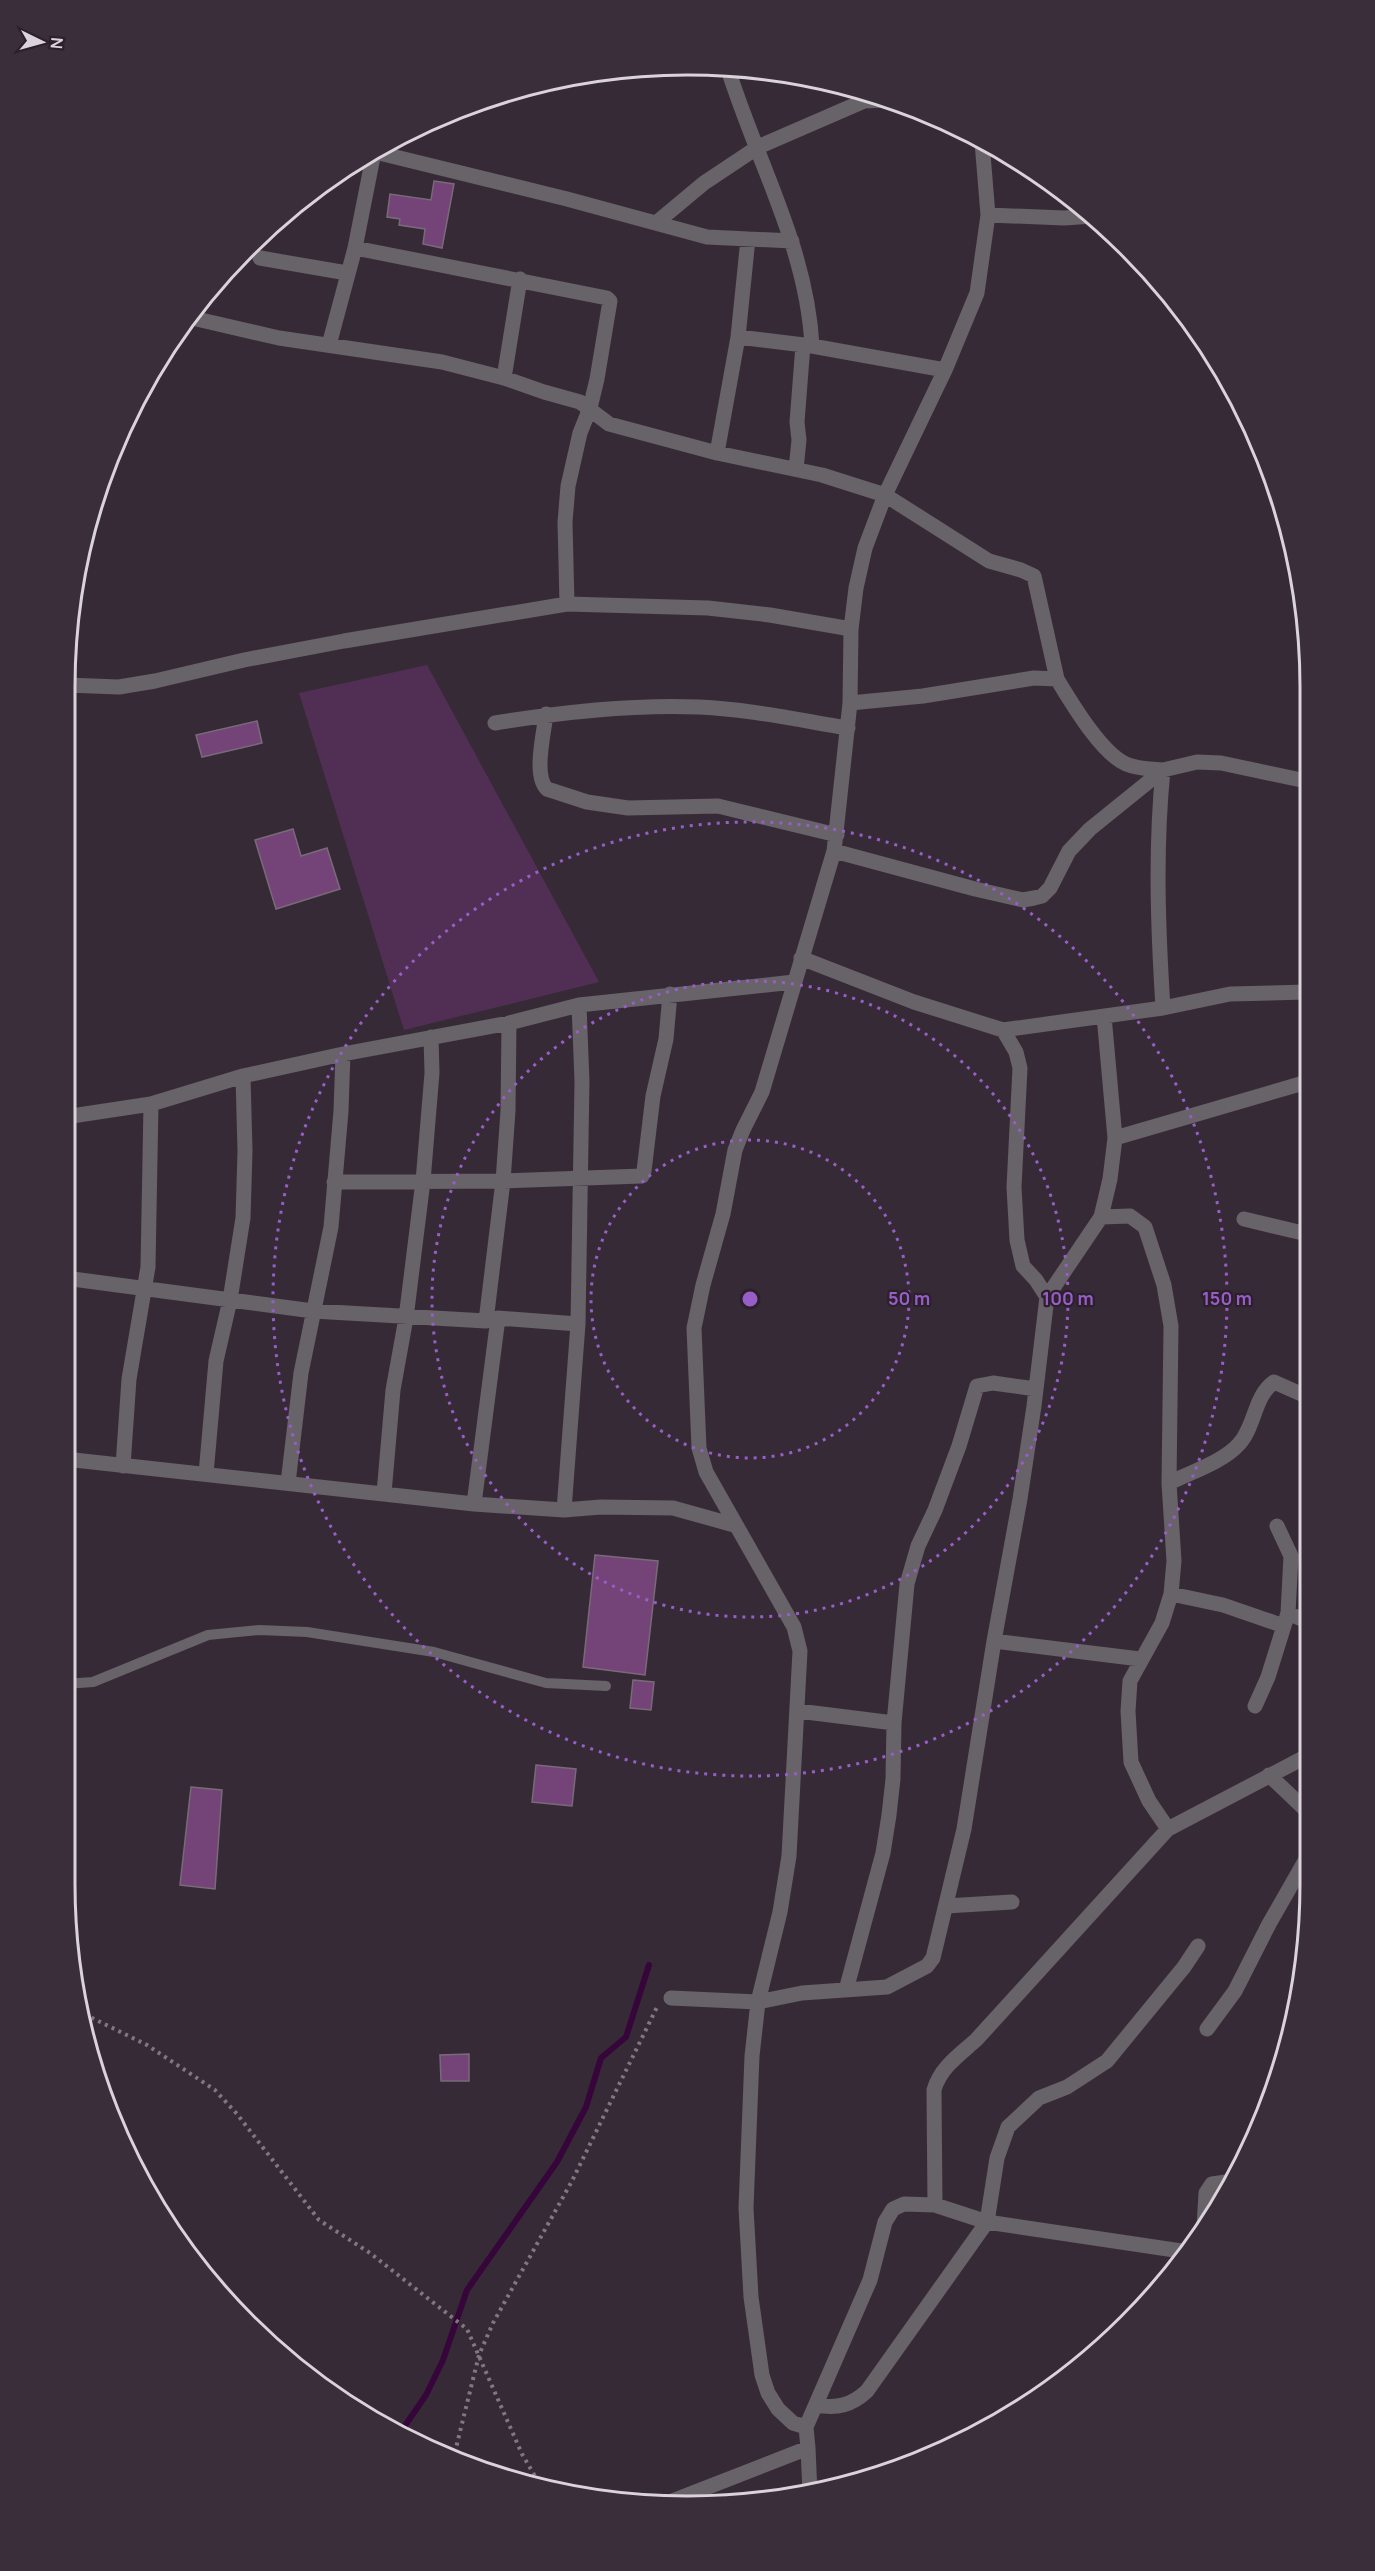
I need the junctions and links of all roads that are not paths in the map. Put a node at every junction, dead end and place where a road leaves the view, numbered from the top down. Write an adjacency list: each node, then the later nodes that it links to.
1 (731, 76): 3 (street)
2 (857, 99): 3 (street)
3 (758, 147): 9 (street); 11 (street)
4 (983, 151): 7 (street)
5 (385, 155): 9 (street)
6 (371, 163): 12 (street)
7 (988, 215): 8 (street); 20 (street)
8 (1079, 217)
9 (656, 223): 10 (street)
10 (748, 239): 11 (street); 17 (street)
11 (792, 241): 19 (street)
12 (354, 248): 14 (street); 15 (street)
13 (260, 258): 14 (street)
14 (347, 273): 18 (street)
15 (520, 279): 21 (street); 22 (street)
16 (198, 320): 18 (street)
17 (738, 337): 19 (street); 23 (street)
18 (329, 345): 21 (street)
19 (807, 346): 20 (street); 24 (street)
20 (945, 370): 25 (street)
21 (504, 378): 22 (street)
22 (590, 408): 23 (street); 26 (street)
23 (717, 453): 24 (street)
24 (796, 469): 25 (street)
25 (885, 495): 27 (street); 28 (street)
26 (567, 604): 27 (street); 29 (street)
27 (851, 629): 30 (street)
28 (1057, 679): 30 (street); 34 (street)
29 (75, 685)
30 (850, 703): 33 (street)
31 (546, 714): 32 (street); 33 (street); 36 (street)
32 (495, 723)
33 (848, 728): 36 (street)
34 (1163, 770): 35 (street); 37 (street); 43 (street)
35 (1300, 780)
36 (837, 835): 37 (street)
37 (834, 851): 38 (street)
38 (801, 958): 39 (street); 46 (street)
39 (794, 982): 41 (street); 79 (street)
40 (1300, 992): 43 (street)
41 (670, 994): 42 (street); 54 (street)
42 (579, 1005): 45 (street); 54 (street)
43 (1163, 1008): 44 (street)
44 (1104, 1016): 46 (street); 53 (street)
45 (509, 1023): 47 (street); 56 (street)
46 (1003, 1030): 63 (street)
47 (430, 1037): 48 (street); 55 (street)
48 (342, 1054): 49 (street); 57 (street)
49 (243, 1076): 51 (street); 64 (street)
50 (1300, 1084): 53 (street)
51 (151, 1104): 52 (street); 62 (street)
52 (75, 1118)
53 (1115, 1138): 58 (street)
54 (580, 1179): 56 (street); 68 (street)
55 (423, 1181): 56 (street); 57 (street); 66 (street)
56 (503, 1181): 67 (street)
57 (334, 1182): 65 (street)
58 (1101, 1217): 63 (street); 75 (street)
59 (1244, 1219): 60 (street)
60 (1300, 1232)
61 (75, 1279): 62 (street)
62 (146, 1289): 64 (street); 72 (street)
63 (1047, 1297): 69 (street)
64 (230, 1299): 65 (street); 73 (street)
65 (313, 1311): 66 (street); 74 (street)
66 (406, 1318): 67 (street); 76 (street)
67 (492, 1319): 68 (street); 77 (street)
68 (578, 1324): 78 (street)
69 (1036, 1389): 84 (street); 90 (street)
70 (1300, 1393): 75 (street)
71 (75, 1460): 72 (street)
72 (123, 1466): 73 (street)
73 (206, 1474): 74 (street)
74 (288, 1483): 76 (street)
75 (1169, 1483): 81 (street)
76 (384, 1493): 77 (street)
77 (474, 1504): 78 (street)
78 (564, 1509): 79 (street)
79 (734, 1525): 89 (street)
80 (1277, 1526): 82 (street)
81 (1171, 1594): 82 (street); 85 (street)
82 (1286, 1619): 83 (street); 88 (street)
83 (1300, 1621)
84 (994, 1641): 85 (street); 97 (street)
85 (1140, 1659): 94 (street)
86 (75, 1683): 87 (lane)
87 (606, 1686)
88 (1255, 1706)
89 (798, 1711): 90 (street); 101 (street)
90 (894, 1723): 99 (street)
91 (1300, 1759): 92 (street)
92 (1269, 1774): 93 (street); 94 (street)
93 (1300, 1804)
94 (1168, 1829): 104 (street)
95 (1300, 1870): 102 (street)
96 (1012, 1902): 97 (street)
97 (946, 1906): 99 (street)
98 (1198, 1946): 106 (street)
99 (846, 1990): 101 (street)
100 (671, 1998): 101 (street)
101 (758, 2002): 109 (street)
102 (1207, 2029)
103 (1222, 2183): 105 (street)
104 (935, 2205): 106 (street); 108 (street)
105 (1205, 2211)
106 (987, 2223): 107 (street); 108 (street)
107 (1177, 2250)
108 (817, 2405): 109 (street)
109 (806, 2427): 110 (street)
110 (808, 2448): 111 (street); 112 (street)
111 (810, 2483)
112 (685, 2496)

